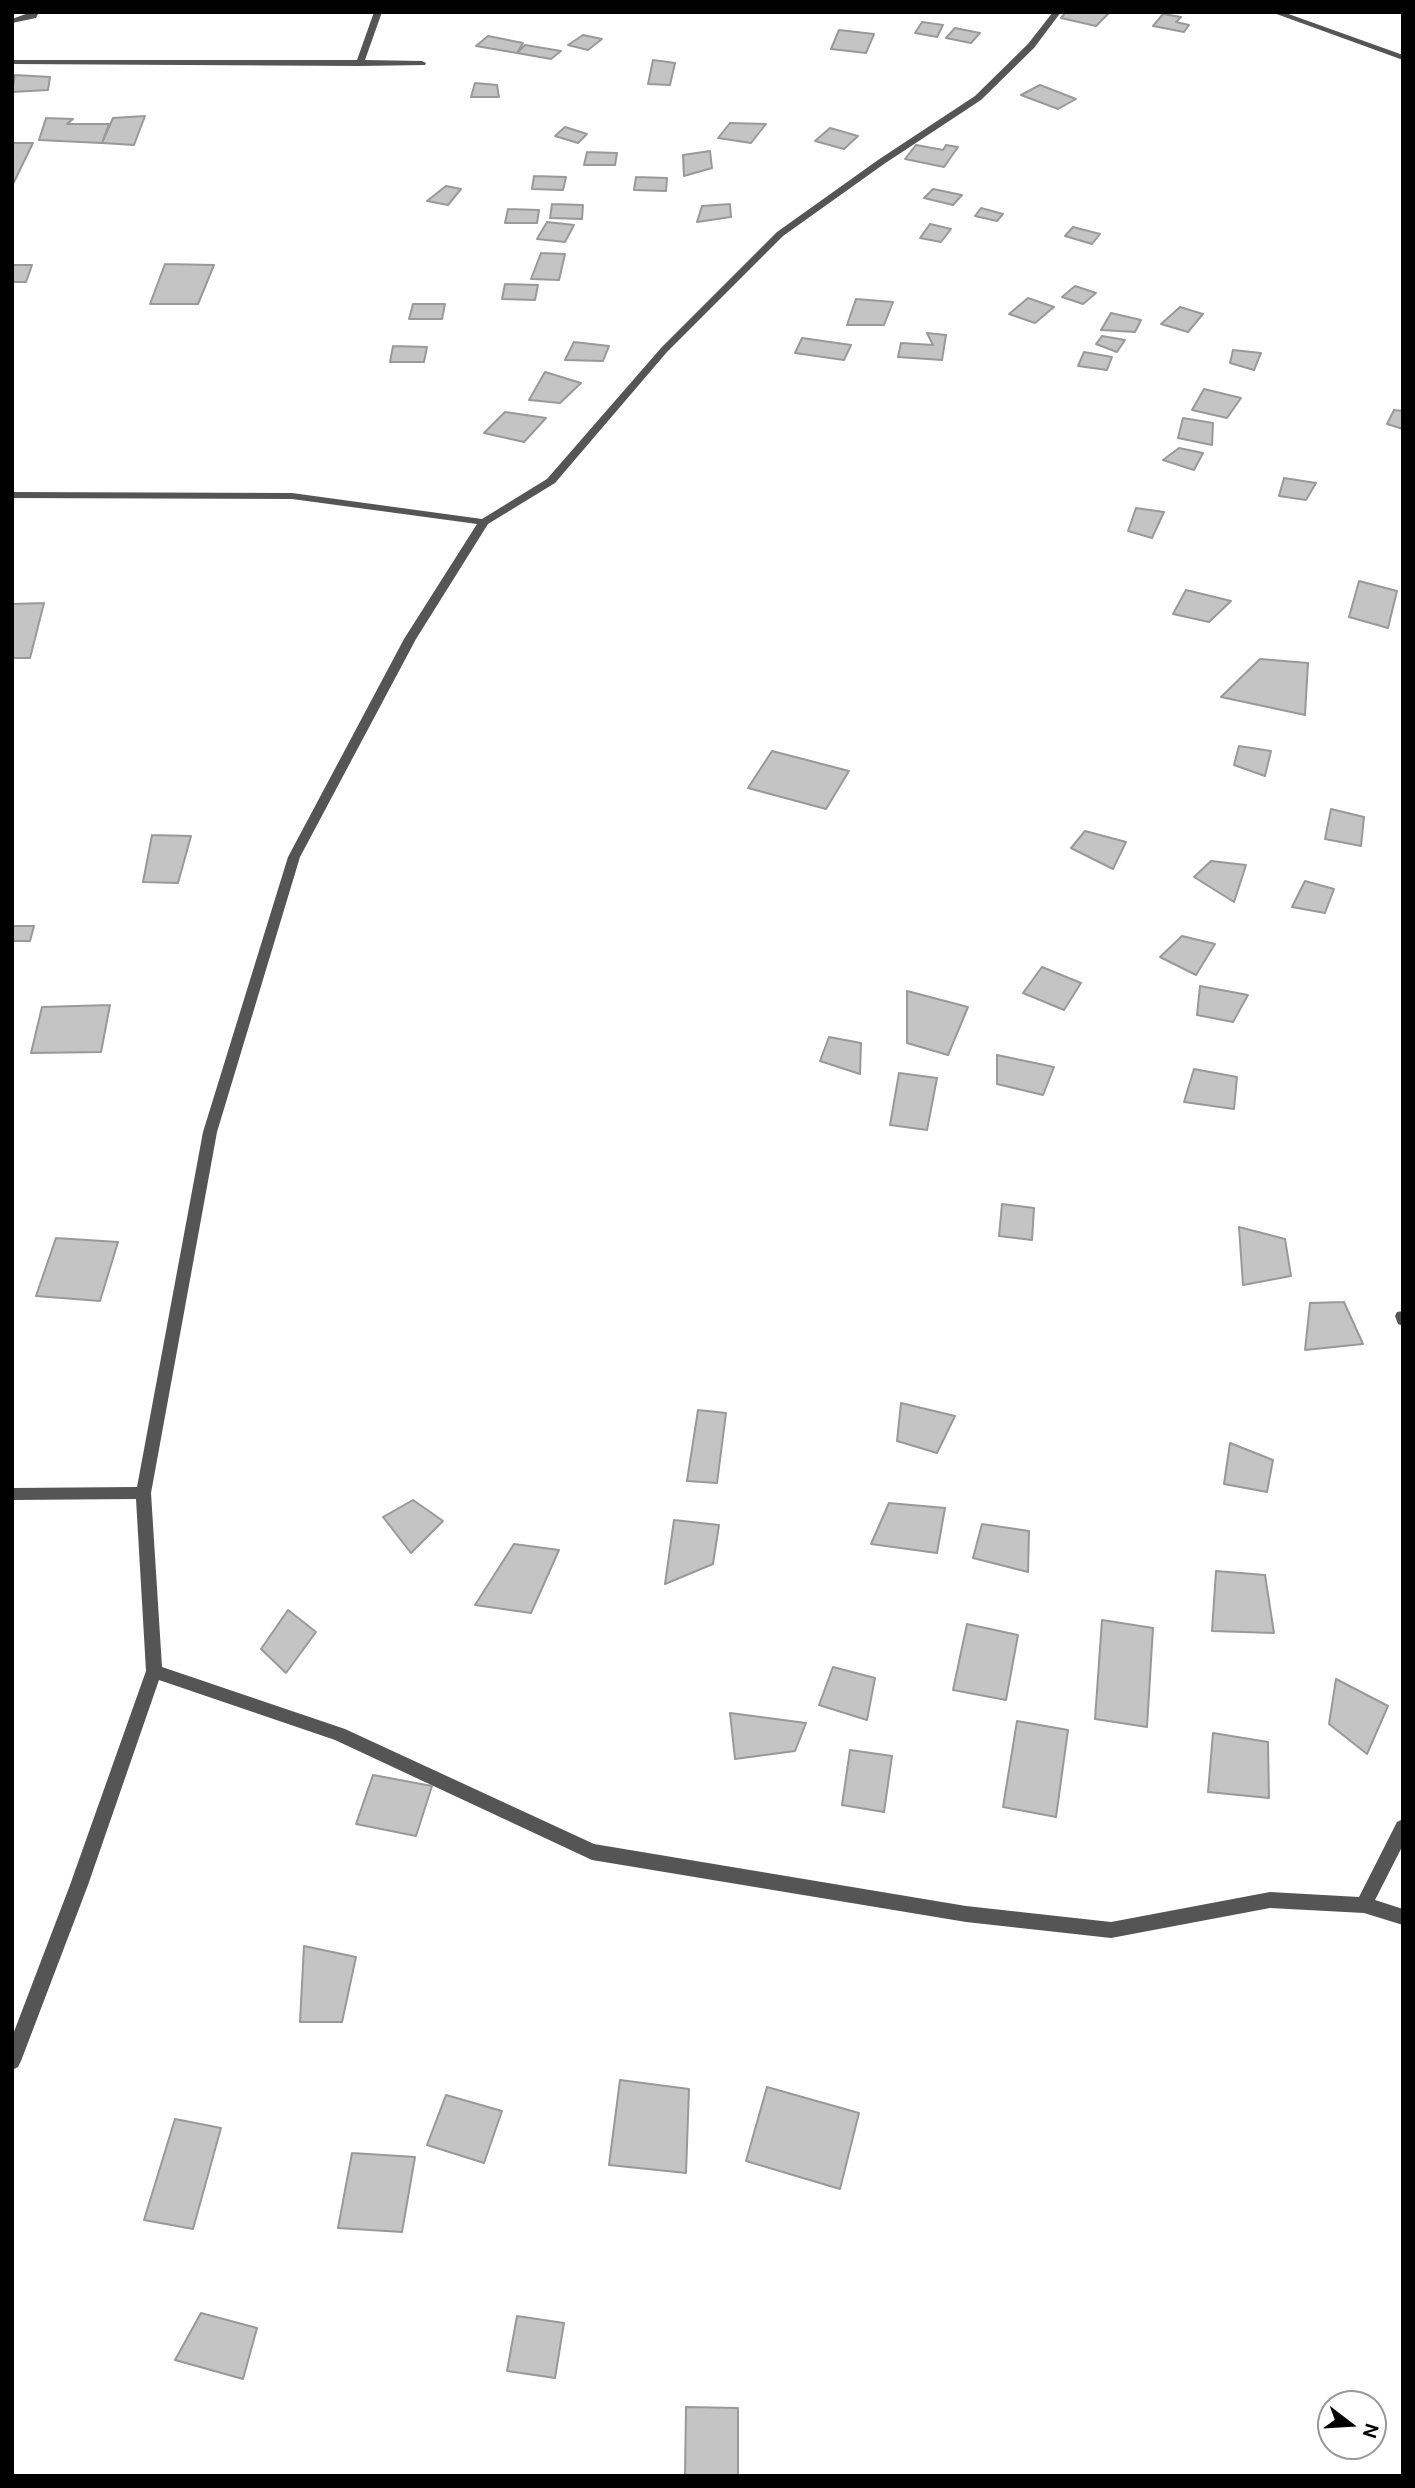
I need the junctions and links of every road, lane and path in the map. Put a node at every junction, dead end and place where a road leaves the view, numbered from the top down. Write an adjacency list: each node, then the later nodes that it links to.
1 (34, 12): 5 (street)
2 (378, 12): 9 (street)
3 (1057, 12): 11 (street)
4 (1275, 12): 6 (street)
5 (12, 21)
6 (1403, 58)
7 (12, 62): 9 (street)
8 (422, 63): 9 (street)
9 (360, 64)
10 (12, 495): 11 (street)
11 (484, 522): 12 (street)
12 (143, 1493): 13 (street); 14 (street)
13 (12, 1494)
14 (154, 1671): 16 (street); 18 (street)
15 (1403, 1827): 16 (street)
16 (1364, 1905): 17 (street)
17 (1403, 1917)
18 (12, 2061)

